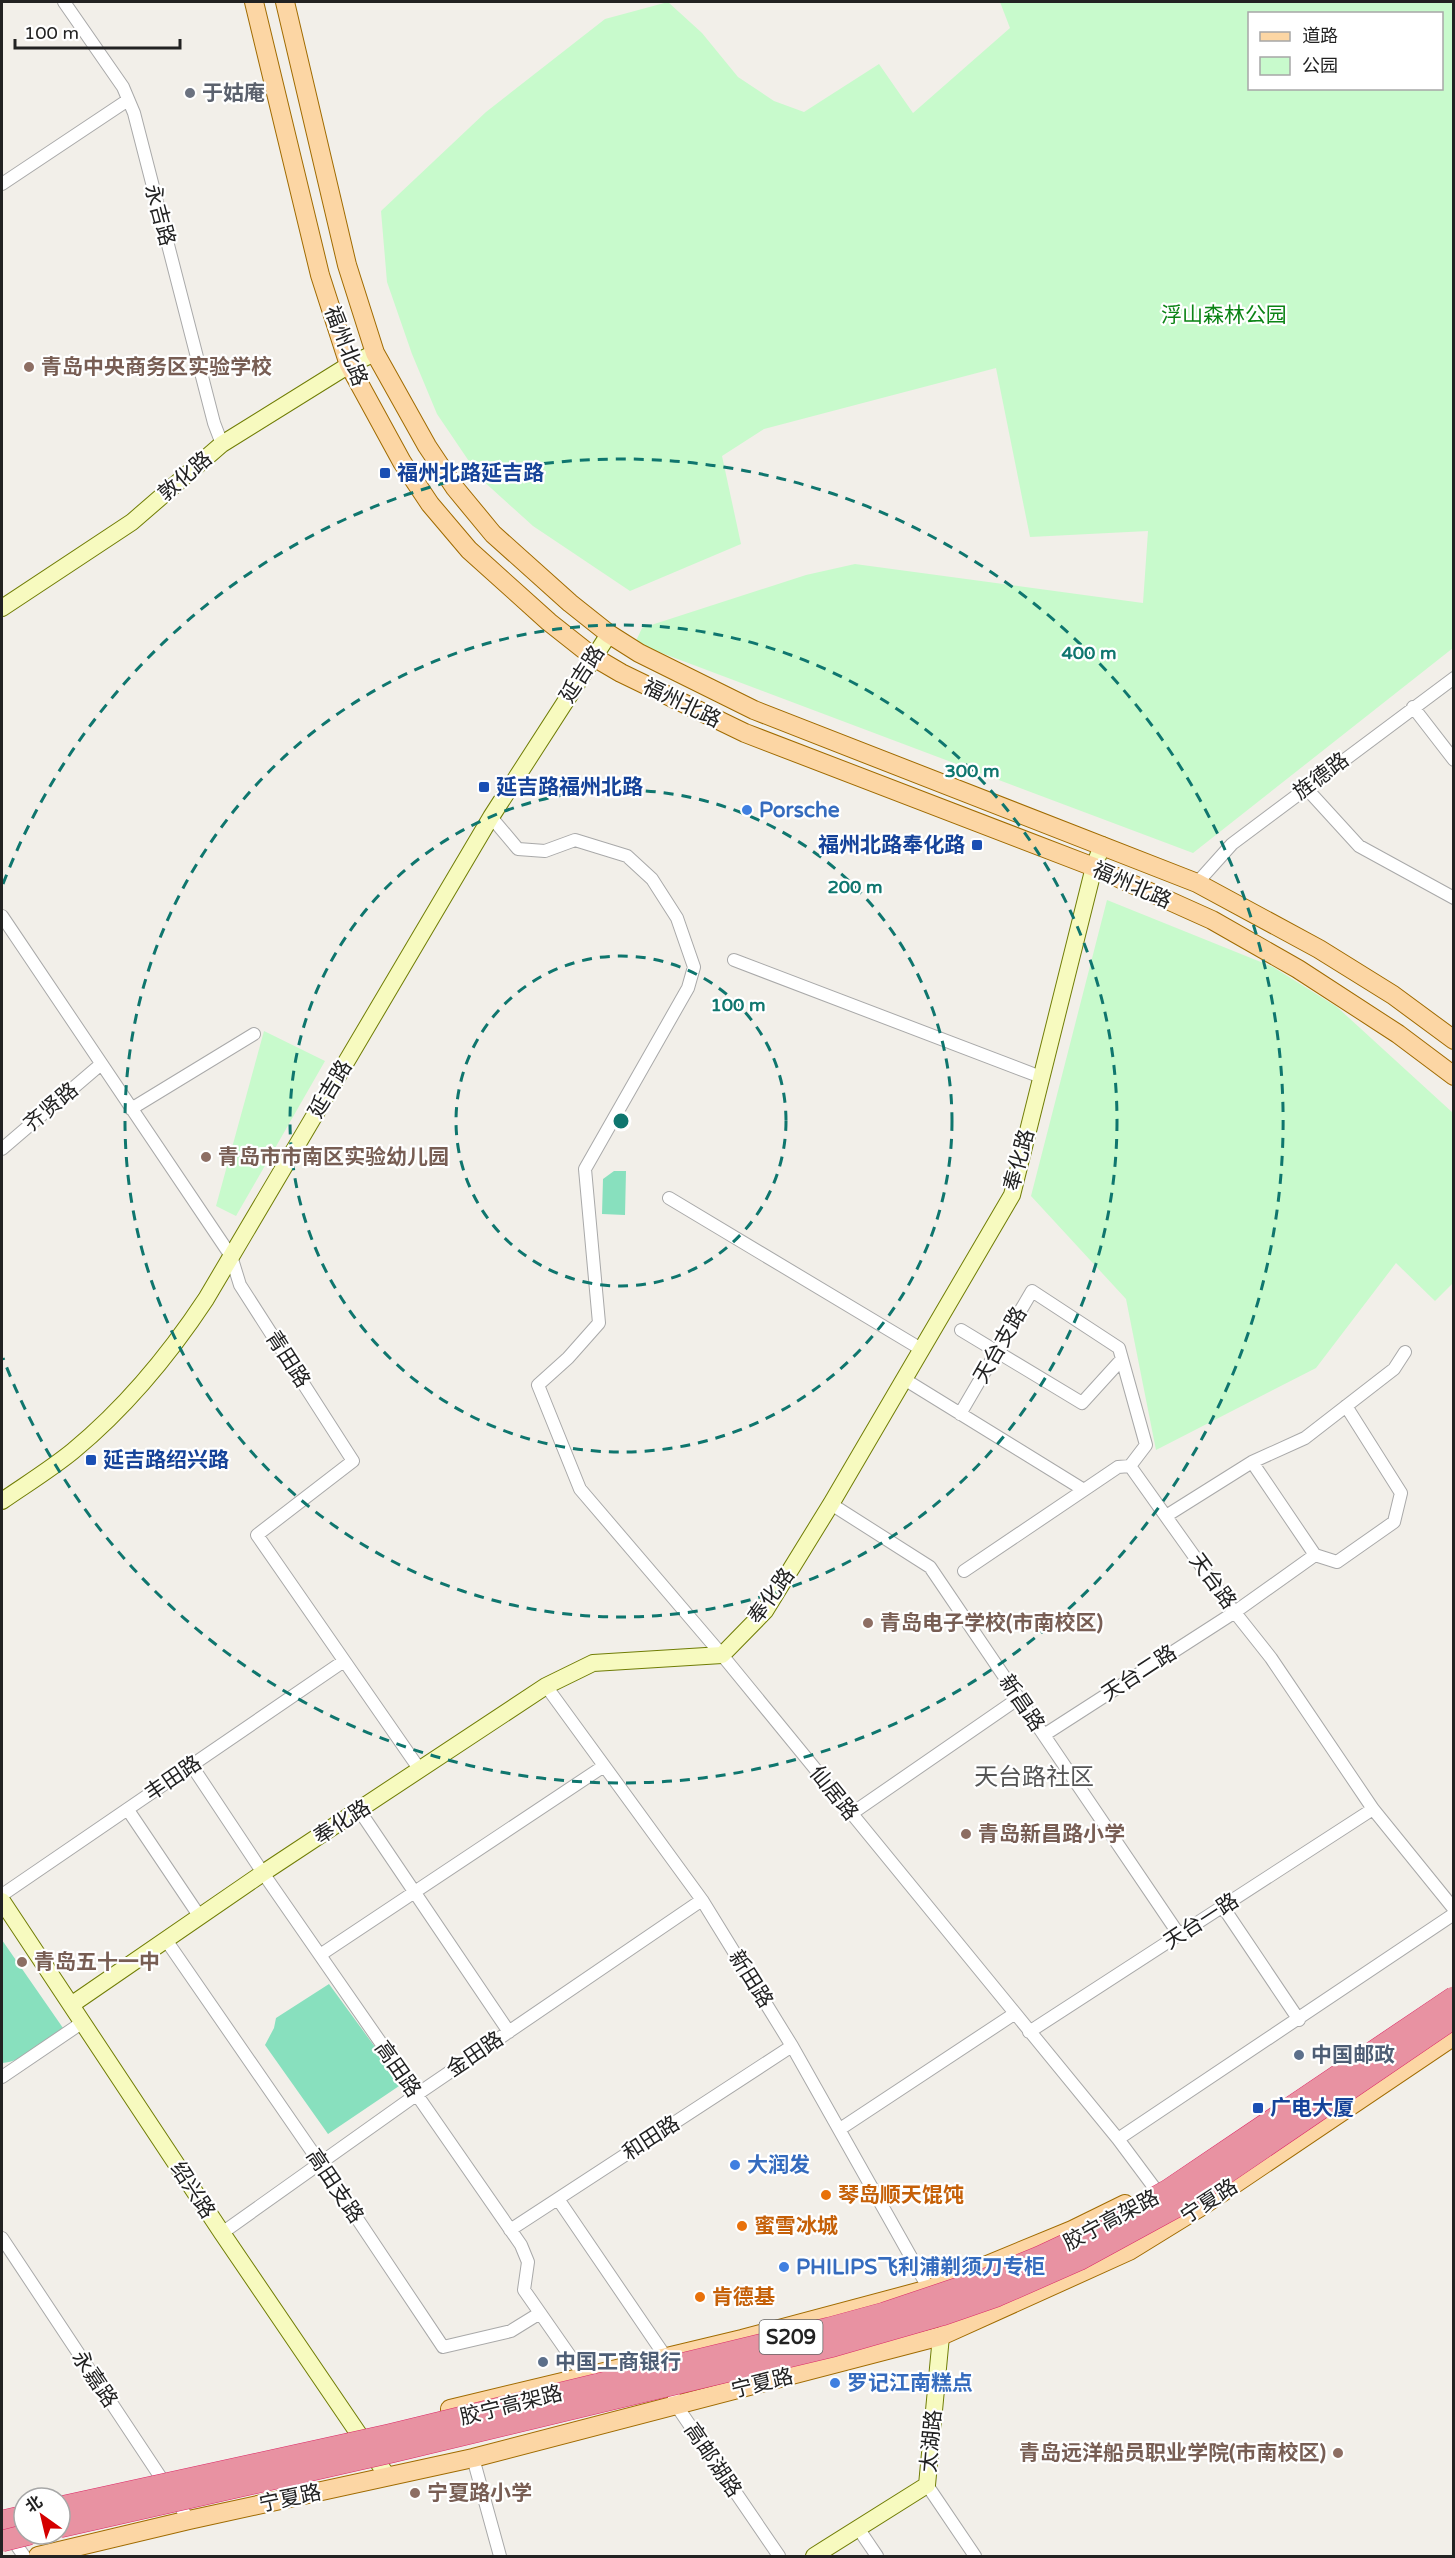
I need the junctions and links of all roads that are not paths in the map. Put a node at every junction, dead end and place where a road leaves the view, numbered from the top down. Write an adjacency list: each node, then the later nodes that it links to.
1 (64, 2): 4 (street, 永吉路)
2 (254, 2): 7 (main road, 福州北路)
3 (285, 2): 6 (main road, 福州北路)
4 (128, 100): 5 (street); 8 (street, 永吉路)
5 (2, 184)
6 (375, 353): 7 (street, 敦化路); 10 (main road, 福州北路)
7 (349, 365): 8 (street, 敦化路); 11 (main road, 福州北路)
8 (222, 444): 9 (street, 敦化路)
9 (2, 608)
10 (609, 634): 11 (street, 延吉路); 17 (main road, 福州北路)
11 (592, 656): 16 (street, 延吉路); 18 (main road, 福州北路)
12 (1454, 678): 13 (street, 旌德路)
13 (1413, 707): 14 (street); 15 (street, 旌德路)
14 (1454, 760)
15 (1306, 788): 19 (street, 旌德路); 20 (street)
16 (491, 817): 31 (street, 延吉路); 49 (street, 仙居路)
17 (1102, 844): 18 (street, 奉化路); 19 (main road, 福州北路)
18 (1094, 867): 26 (main road, 福州北路); 27 (street, 奉化路)
19 (1197, 883): 24 (main road, 福州北路)
20 (1454, 898)
21 (2, 916): 25 (street, 青田路)
22 (734, 960): 27 (street)
23 (254, 1034): 28 (street)
24 (1454, 1040)
25 (100, 1065): 28 (street, 青田路); 29 (street, 齐贤路)
26 (1454, 1076)
27 (1041, 1077): 33 (street, 奉化路)
28 (131, 1109): 31 (street, 青田路)
29 (2, 1149)
30 (669, 1198): 33 (street)
31 (231, 1257): 43 (street, 延吉路); 50 (street, 青田路)
32 (961, 1330): 34 (street)
33 (921, 1349): 37 (street, 奉化路)
34 (996, 1352): 36 (street); 36 (street, 天台支路); 39 (street, 天台支路)
35 (1405, 1352): 38 (street)
36 (1122, 1359): 41 (street, 天台支路)
37 (904, 1379): 39 (street); 44 (street, 奉化路)
38 (1346, 1406): 40 (street); 46 (street)
39 (960, 1414): 42 (street)
40 (1252, 1462): 45 (street); 46 (street)
41 (1130, 1466): 42 (street); 45 (street, 天台路)
42 (1083, 1490): 47 (street)
43 (2, 1501)
44 (831, 1504): 49 (street, 奉化路); 52 (street, 新昌路)
45 (1166, 1516): 48 (street, 天台路)
46 (1314, 1555): 48 (street, 天台二路)
47 (964, 1571)
48 (1235, 1612): 53 (street, 天台二路); 58 (street, 天台路)
49 (722, 1655): 51 (street, 奉化路); 60 (street, 仙居路)
50 (344, 1661): 54 (street, 丰田路); 56 (street, 青田路)
51 (546, 1686): 55 (street, 新田路); 56 (street, 奉化路)
52 (1019, 1698): 53 (street, 新昌路); 60 (street)
53 (1044, 1735): 70 (street, 新昌路)
54 (192, 1766): 57 (street, 丰田路); 61 (street, 高田路)
55 (604, 1766): 62 (street); 64 (street, 新田路)
56 (420, 1770): 59 (street, 奉化路)
57 (128, 1809): 63 (street, 丰田路); 69 (street)
58 (1373, 1809): 66 (street, 天台一路); 67 (street, 天台路)
59 (359, 1810): 61 (street, 奉化路); 62 (street)
60 (851, 1814): 76 (street, 仙居路)
61 (263, 1874): 69 (street, 奉化路); 72 (street, 高田路)
62 (415, 1894): 72 (street); 80 (street)
63 (2, 1895)
64 (702, 1900): 80 (street, 金田路); 83 (street, 新田路)
65 (2, 1901): 75 (street, 绍兴路)
66 (1223, 1908): 70 (street, 天台一路); 78 (street)
67 (1454, 1909)
68 (1454, 1914): 78 (street)
69 (200, 1917): 71 (street, 奉化路)
70 (1180, 1936): 81 (street, 天台一路)
71 (166, 1940): 75 (street, 奉化路); 88 (street, 高田支路)
72 (320, 1955): 85 (street, 高田路)
73 (1454, 1992): 89 (main road, 宁夏路)
74 (1454, 1997): 107 (highway, 胶宁高架路 / S209, bridge)
75 (71, 2005): 79 (street, 绍兴路)
76 (1014, 2014): 81 (street, 仙居路); 86 (street)
77 (1454, 2018): 110 (highway, 胶宁高架路 / S209, bridge)
78 (1299, 2020): 87 (street)
79 (83, 2022): 84 (street); 93 (street, 绍兴路)
80 (509, 2032): 85 (street, 金田路)
81 (1029, 2032): 87 (street, 仙居路)
82 (1454, 2036): 91 (main road, 宁夏路)
83 (792, 2046): 86 (street, 新田路); 90 (street, 和田路)
84 (2, 2077)
85 (416, 2095): 88 (street, 金田路); 92 (street, 高田路)
86 (840, 2129): 95 (street, 新田路)
87 (1118, 2139): 89 (street, 仙居路)
88 (320, 2163): 93 (street, 金田路); 96 (street, 高田支路)
89 (1155, 2189): 91 (street, 仙居路); 95 (main road, 宁夏路)
90 (558, 2199): 92 (street, 和田路); 98 (street)
91 (1178, 2221): 97 (main road, 宁夏路)
92 (510, 2230): 96 (street, 高田路)
93 (222, 2233): 101 (street, 绍兴路)
94 (2, 2238): 103 (street, 永嘉路)
95 (929, 2289): 97 (street, 新田路); 98 (main road, 宁夏路)
96 (540, 2313): 99 (street, 高田路)
97 (941, 2336): 100 (main road, 宁夏路); 105 (street, 太湖路)
98 (665, 2356): 99 (main road, 宁夏路); 100 (street, 高邮湖路)
99 (584, 2376): 101 (main road, 宁夏路)
100 (676, 2405): 102 (main road, 宁夏路); 115 (street, 高邮湖路)
101 (358, 2433): 103 (main road, 宁夏路); 104 (street, 绍兴路)
102 (473, 2458): 104 (main road, 宁夏路); 114 (street)
103 (159, 2475): 106 (main road, 宁夏路); 108 (street, 永嘉路)
104 (388, 2477): 108 (main road, 宁夏路)
105 (927, 2485): 111 (street, 太湖路); 118 (street)
106 (72, 2497)
107 (72, 2505)
108 (189, 2520): 113 (main road, 宁夏路)
109 (2, 2522): 112 (street)
110 (72, 2524)
111 (858, 2528): 116 (street, 太湖路); 117 (street)
112 (24, 2556)
113 (38, 2556)
114 (500, 2556)
115 (779, 2556)
116 (814, 2556)
117 (877, 2556)
118 (975, 2556)

